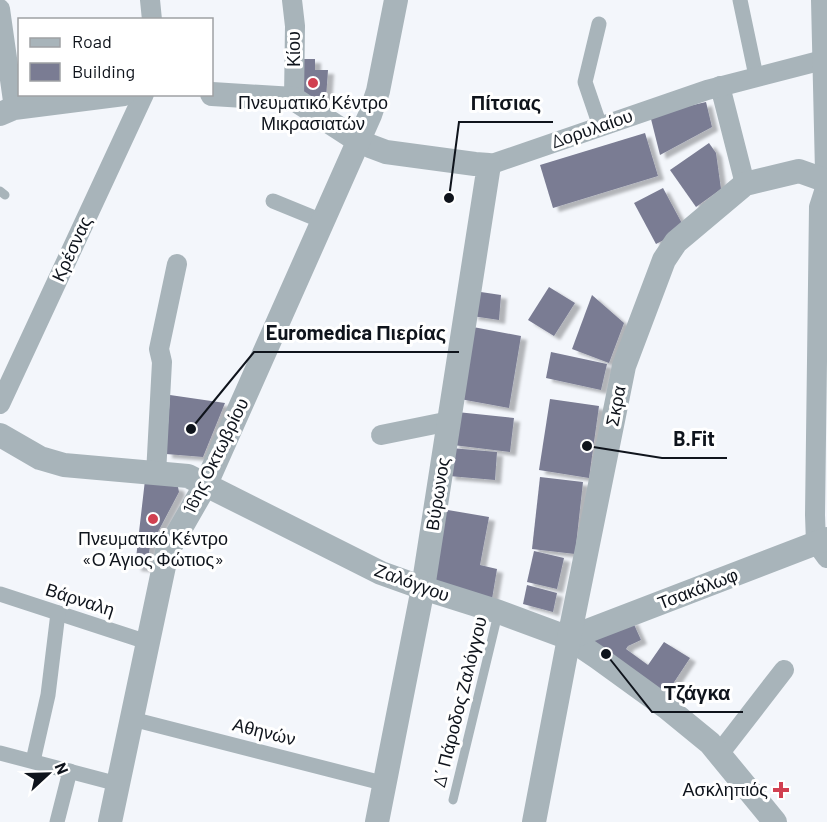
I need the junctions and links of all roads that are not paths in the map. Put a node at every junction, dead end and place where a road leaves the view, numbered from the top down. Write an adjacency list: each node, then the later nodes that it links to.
1 (150, 0): 7 (street)
2 (292, 0): 15 (street, Κίου)
3 (396, 0): 18 (street, 16ης Οκτωβρίου)
4 (740, 0): 10 (street)
5 (823, 0): 9 (street)
6 (0, 9): 16 (street)
7 (152, 18)
8 (599, 24): 17 (street)
9 (825, 58): 10 (street, Δορυλαίου); 20 (street)
10 (756, 76): 11 (street, Δορυλαίου)
11 (720, 86): 17 (street, Δορυλαίου); 22 (street)
12 (213, 94): 15 (street)
13 (110, 96): 16 (street)
14 (143, 96): 26 (street, Κρέσνας)
15 (294, 99): 18 (street, Δορυλαίου)
16 (7, 111)
17 (600, 126): 19 (street, Δορυλαίου)
18 (358, 141): 19 (street, Δορυλαίου); 24 (street, 16ης Οκτωβρίου)
19 (489, 165): 27 (street, Βύρωνος)
20 (827, 172)
21 (827, 182): 22 (street, Σκρα); 32 (street)
22 (745, 184): 38 (street, Σκρα)
23 (273, 201): 24 (street)
24 (322, 221): 31 (street, 16ης Οκτωβρίου)
25 (177, 264): 30 (street)
26 (0, 404)
27 (450, 421): 29 (street); 33 (street, Βύρωνος)
28 (0, 435): 30 (street, Ζαλόγγου)
29 (381, 435)
30 (156, 474): 31 (street, Ζαλόγγου)
31 (206, 484): 33 (street, Ζαλόγγου); 37 (street, 16ης Οκτωβρίου)
32 (823, 547): 38 (street, Τσακάλωφ)
33 (423, 588): 35 (street, Ζαλόγγου); 46 (street, Βύρωνος)
34 (0, 594): 36 (street, Βάρναλη)
35 (499, 612): 38 (street, Ζαλόγγου); 47 (lane, Δ΄ Πάροδος Ζαλόγγου)
36 (58, 613): 37 (street, Βάρναλη); 43 (street)
37 (147, 642): 40 (street, 16ης Οκτωβρίου)
38 (577, 644): 42 (street, Ζαλόγγου); 51 (street, Σκρα)
39 (784, 670): 42 (street)
40 (132, 719): 45 (street, 16ης Οκτωβρίου); 46 (street, Αθηνών)
41 (0, 753): 43 (street)
42 (719, 754): 52 (street, Ζαλόγγου)
43 (33, 761): 44 (street)
44 (70, 771): 45 (street); 48 (street)
45 (118, 784): 49 (street, 16ης Οκτωβρίου)
46 (386, 784): 50 (street, Βύρωνος)
47 (453, 800)
48 (57, 822)
49 (110, 822)
50 (377, 822)
51 (534, 822)
52 (775, 822)

